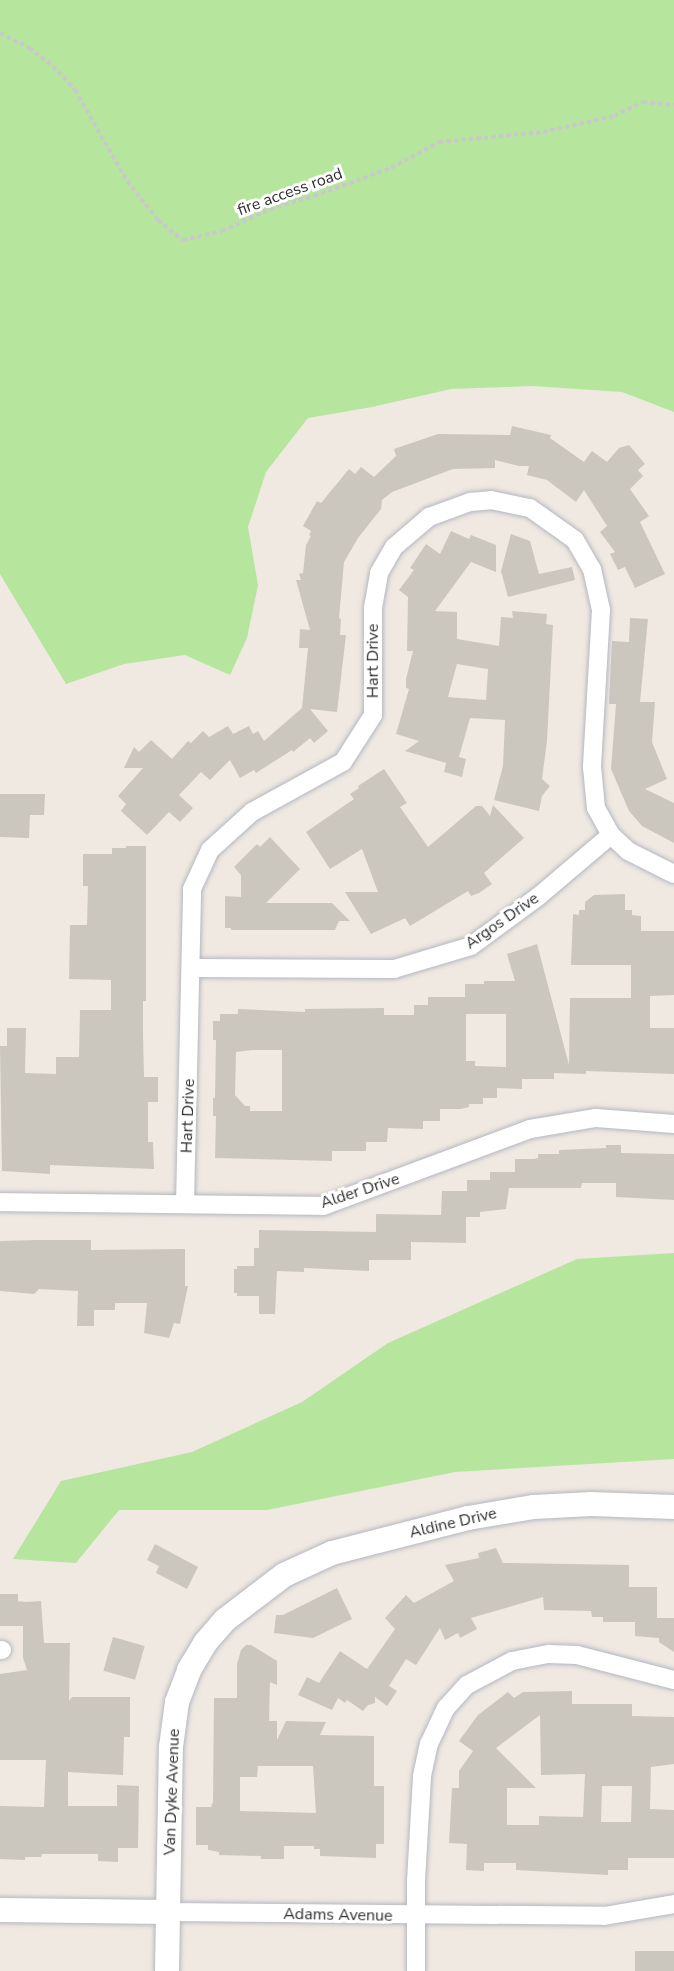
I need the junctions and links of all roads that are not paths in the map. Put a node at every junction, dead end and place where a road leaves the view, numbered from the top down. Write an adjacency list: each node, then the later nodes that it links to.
1 (611, 835): 2 (street); 3 (street, Argos Drive); 3 (street, Hart Drive)
2 (674, 873)
3 (192, 968): 6 (street, Hart Drive)
4 (674, 1124): 6 (street, Alder Drive)
5 (0, 1202): 6 (street, Alder Drive)
6 (185, 1204)
7 (674, 1507): 8 (main road, Aldine Drive)
8 (247, 1601): 12 (main road, Van Dyke Avenue)
9 (674, 1680): 13 (street)
10 (674, 1904): 13 (street, Adams Avenue)
11 (0, 1910): 12 (main road, Adams Avenue)
12 (168, 1912): 13 (street, Adams Avenue); 14 (main road, Van Dyke Avenue)
13 (417, 1916): 15 (street)
14 (167, 1971)
15 (416, 1971)

